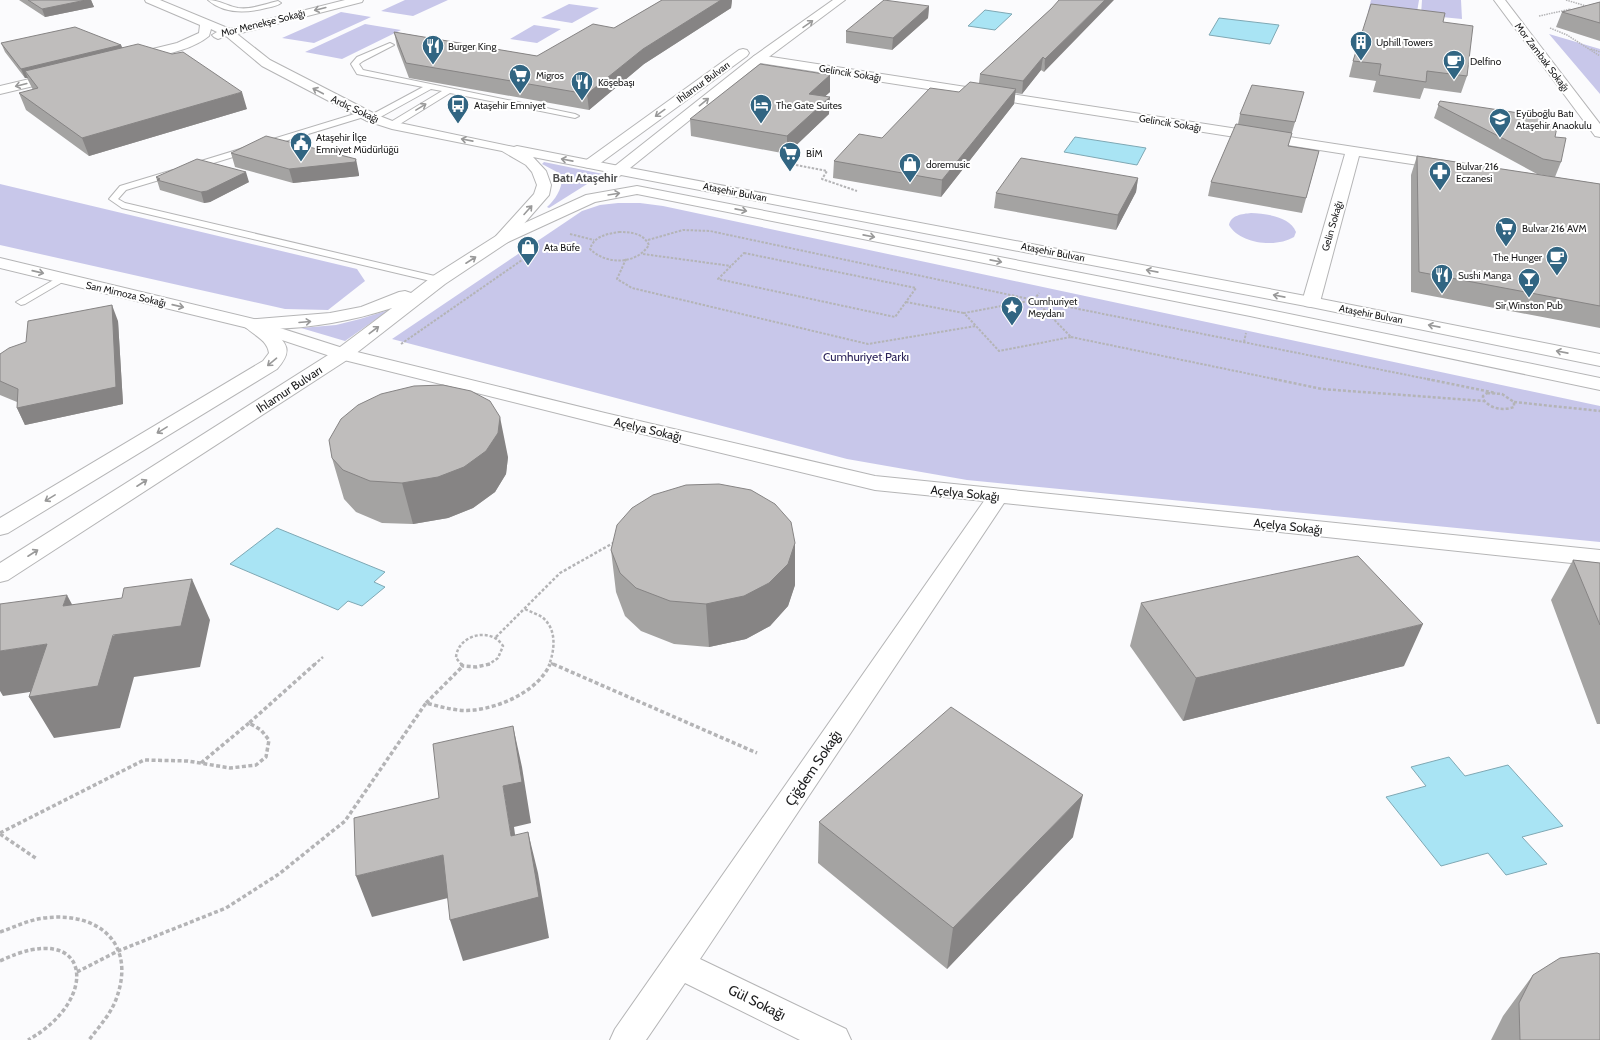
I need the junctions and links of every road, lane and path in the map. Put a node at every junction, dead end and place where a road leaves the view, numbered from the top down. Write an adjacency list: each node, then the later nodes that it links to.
1 (150, 0): 14 (street, Ardıç Sokağı)
2 (211, 0): 10 (lane)
3 (233, 0): 10 (lane)
4 (358, 0): 15 (street, Mor Menekşe Sokağı, one-way to 15)
5 (840, 0): 26 (street, Ihlamur Bulvarı, one-way to 5)
6 (1499, 0): 36 (street, Mor Zambak Sokağı)
7 (1513, 0): 13 (street, Mor Zambak Sokağı)
8 (1566, 0): 11 (path)
9 (278, 3): 10 (lane)
10 (218, 4)
11 (1579, 8)
12 (1571, 9): 13 (path)
13 (1528, 19): 20 (path)
14 (206, 24): 15 (street, Ardıç Sokağı); 16 (street, Mor Menekşe Sokağı)
15 (228, 32): 16 (street, Mor Menekşe Sokağı); 28 (street, Ardıç Sokağı)
16 (192, 42): 21 (street, Mor Menekşe Sokağı)
17 (390, 45): 30 (lane)
18 (210, 46): 21 (street)
19 (752, 46): 24 (street, Ihlamur Bulvarı)
20 (1587, 48): 23 (path); 25 (path)
21 (168, 49): 27 (street, Mor Menekşe Sokağı)
22 (230, 49): 28 (street)
23 (1600, 52)
24 (740, 56): 26 (street, Gelincik Sokağı); 39 (street, Ihlamur Bulvarı, one-way to 39)
25 (1600, 56)
26 (758, 59): 38 (street, Gelincik Sokağı); 42 (street, Ihlamur Bulvarı, one-way to 26)
27 (122, 60)
28 (263, 61): 33 (street, Ardıç Sokağı, one-way to 28)
29 (68, 74): 31 (street, one-way to 31)
30 (431, 86): 32 (lane); 33 (lane)
31 (0, 90)
32 (449, 90): 34 (lane); 35 (lane, one-way to 32)
33 (368, 116): 35 (street, Ardıç Sokağı); 56 (lane)
34 (575, 116)
35 (392, 125): 37 (street, Ardıç Sokağı, one-way to 35)
36 (1600, 133)
37 (506, 148): 39 (street, Ataşehir Bulvarı, one-way to 37); 46 (street, Ardıç Sokağı, one-way to 37)
38 (1353, 151): 41 (street, Gelincik Sokağı); 60 (street, Gelin Sokağı)
39 (590, 164): 42 (street, Ataşehir Bulvarı)
40 (796, 166): 43 (path)
41 (1454, 167)
42 (619, 170): 44 (street, Ihlamur Bulvarı); 60 (street, Ataşehir Bulvarı, one-way to 42)
43 (860, 192)
44 (576, 203): 46 (street, Ihlamur Bulvarı); 54 (street, Ataşehir Bulvarı, one-way to 54)
45 (569, 234): 47 (path)
46 (502, 239): 56 (street, Ihlamur Bulvarı, one-way to 46)
47 (594, 240): 48 (path); 51 (path)
48 (648, 240): 50 (path); 57 (path)
49 (537, 250): 64 (path)
50 (643, 254): 51 (path); 53 (path)
51 (626, 259): 63 (path)
52 (0, 263): 55 (street, Sarı Mimoza Sokağı, one-way to 55)
53 (731, 266): 59 (path); 59 (path)
54 (1053, 273): 57 (path); 68 (street, Ataşehir Bulvarı)
55 (62, 278): 58 (lane); 62 (street, Sarı Mimoza Sokağı, one-way to 62)
56 (439, 280): 62 (street, one-way to 56); 66 (street, Ihlamur Bulvarı, one-way to 56)
57 (1034, 300): 61 (path); 65 (path); 69 (path)
58 (21, 302)
59 (906, 302): 61 (path)
60 (1310, 302): 67 (street, Ataşehir Bulvarı, one-way to 60)
61 (964, 314): 63 (path)
62 (252, 324): 66 (street, Açelya Sokağı); 74 (street, one-way to 74)
63 (976, 326): 65 (path)
64 (415, 334)
65 (1071, 337): 70 (path)
66 (343, 354): 73 (street, Açelya Sokağı); 77 (street, Ihlamur Bulvarı, one-way to 66)
67 (1600, 360)
68 (1600, 384)
69 (1496, 393): 70 (path); 71 (path)
70 (1484, 401): 71 (path)
71 (1514, 402): 72 (path)
72 (1600, 411)
73 (998, 496): 76 (street, Açelya Sokağı); 92 (street, Çiğdem Sokağı)
74 (0, 528)
75 (618, 540): 78 (path)
76 (1600, 558)
77 (0, 574)
78 (525, 609): 79 (path); 81 (path)
79 (496, 637): 82 (path); 82 (path)
80 (323, 657): 84 (path)
81 (551, 663): 83 (path); 85 (path)
82 (463, 666): 83 (path)
83 (426, 703): 90 (path)
84 (249, 723): 86 (path); 86 (path)
85 (756, 753)
86 (200, 764): 87 (path)
87 (0, 834): 88 (path)
88 (37, 859)
89 (0, 932): 90 (path)
90 (118, 950): 93 (path); 95 (path)
91 (0, 961): 93 (path)
92 (679, 964): 96 (street, Çiğdem Sokağı); 97 (street, Gül Sokağı)
93 (77, 972): 94 (path)
94 (28, 1040)
95 (89, 1040)
96 (628, 1040)
97 (834, 1040)

